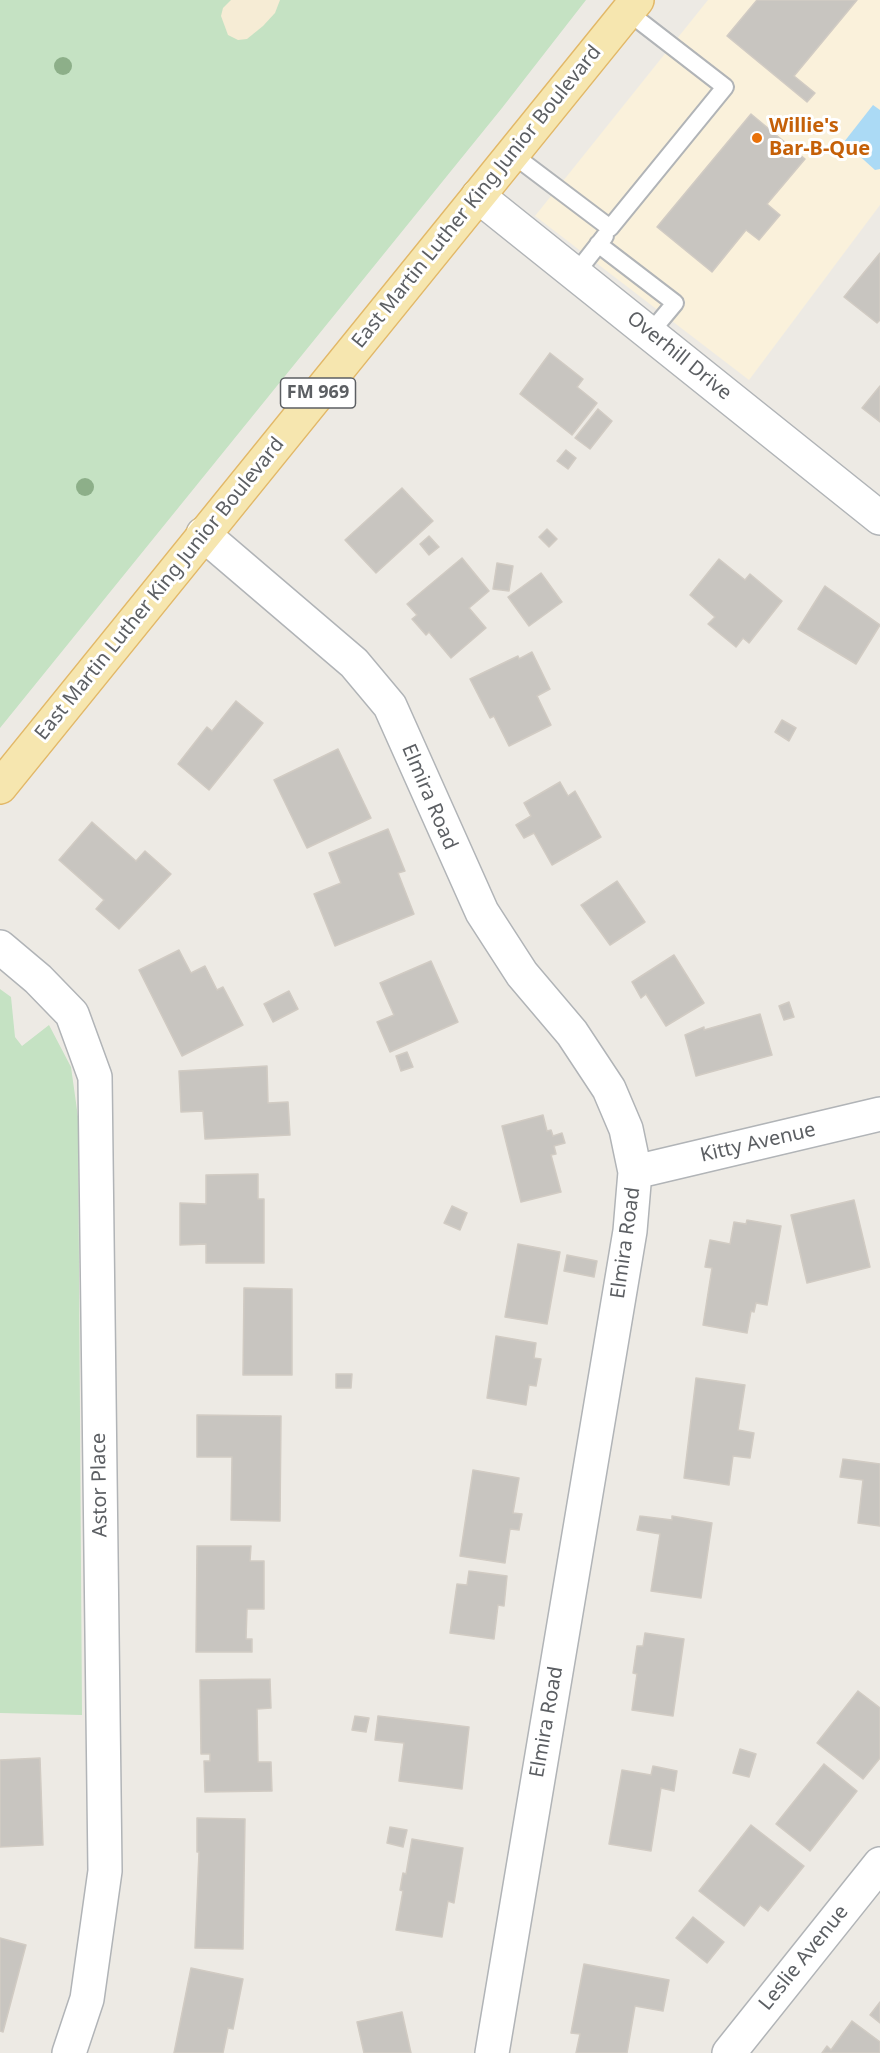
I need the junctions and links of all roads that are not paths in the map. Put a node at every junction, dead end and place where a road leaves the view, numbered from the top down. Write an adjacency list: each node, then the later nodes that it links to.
1 (633, 6): 2 (main road, East Martin Luther King Junior Boulevard / FM 969); 4 (lane)
2 (512, 154): 3 (main road, East Martin Luther King Junior Boulevard / FM 969); 4 (lane)
3 (478, 196): 6 (street, Overhill Drive); 9 (main road, East Martin Luther King Junior Boulevard / FM 969)
4 (610, 228): 5 (lane)
5 (598, 244): 6 (lane); 7 (lane)
6 (576, 273): 7 (street, Overhill Drive)
7 (650, 333): 8 (street, Overhill Drive)
8 (880, 518)
9 (203, 534): 10 (main road, East Martin Luther King Junior Boulevard / FM 969); 13 (street, Elmira Road)
10 (0, 787)
11 (0, 947): 15 (street, Astor Place)
12 (880, 1114): 13 (street, Kitty Avenue)
13 (635, 1173): 16 (street, Elmira Road)
14 (880, 1864): 17 (street, Leslie Avenue)
15 (69, 2053)
16 (492, 2053)
17 (729, 2053)

